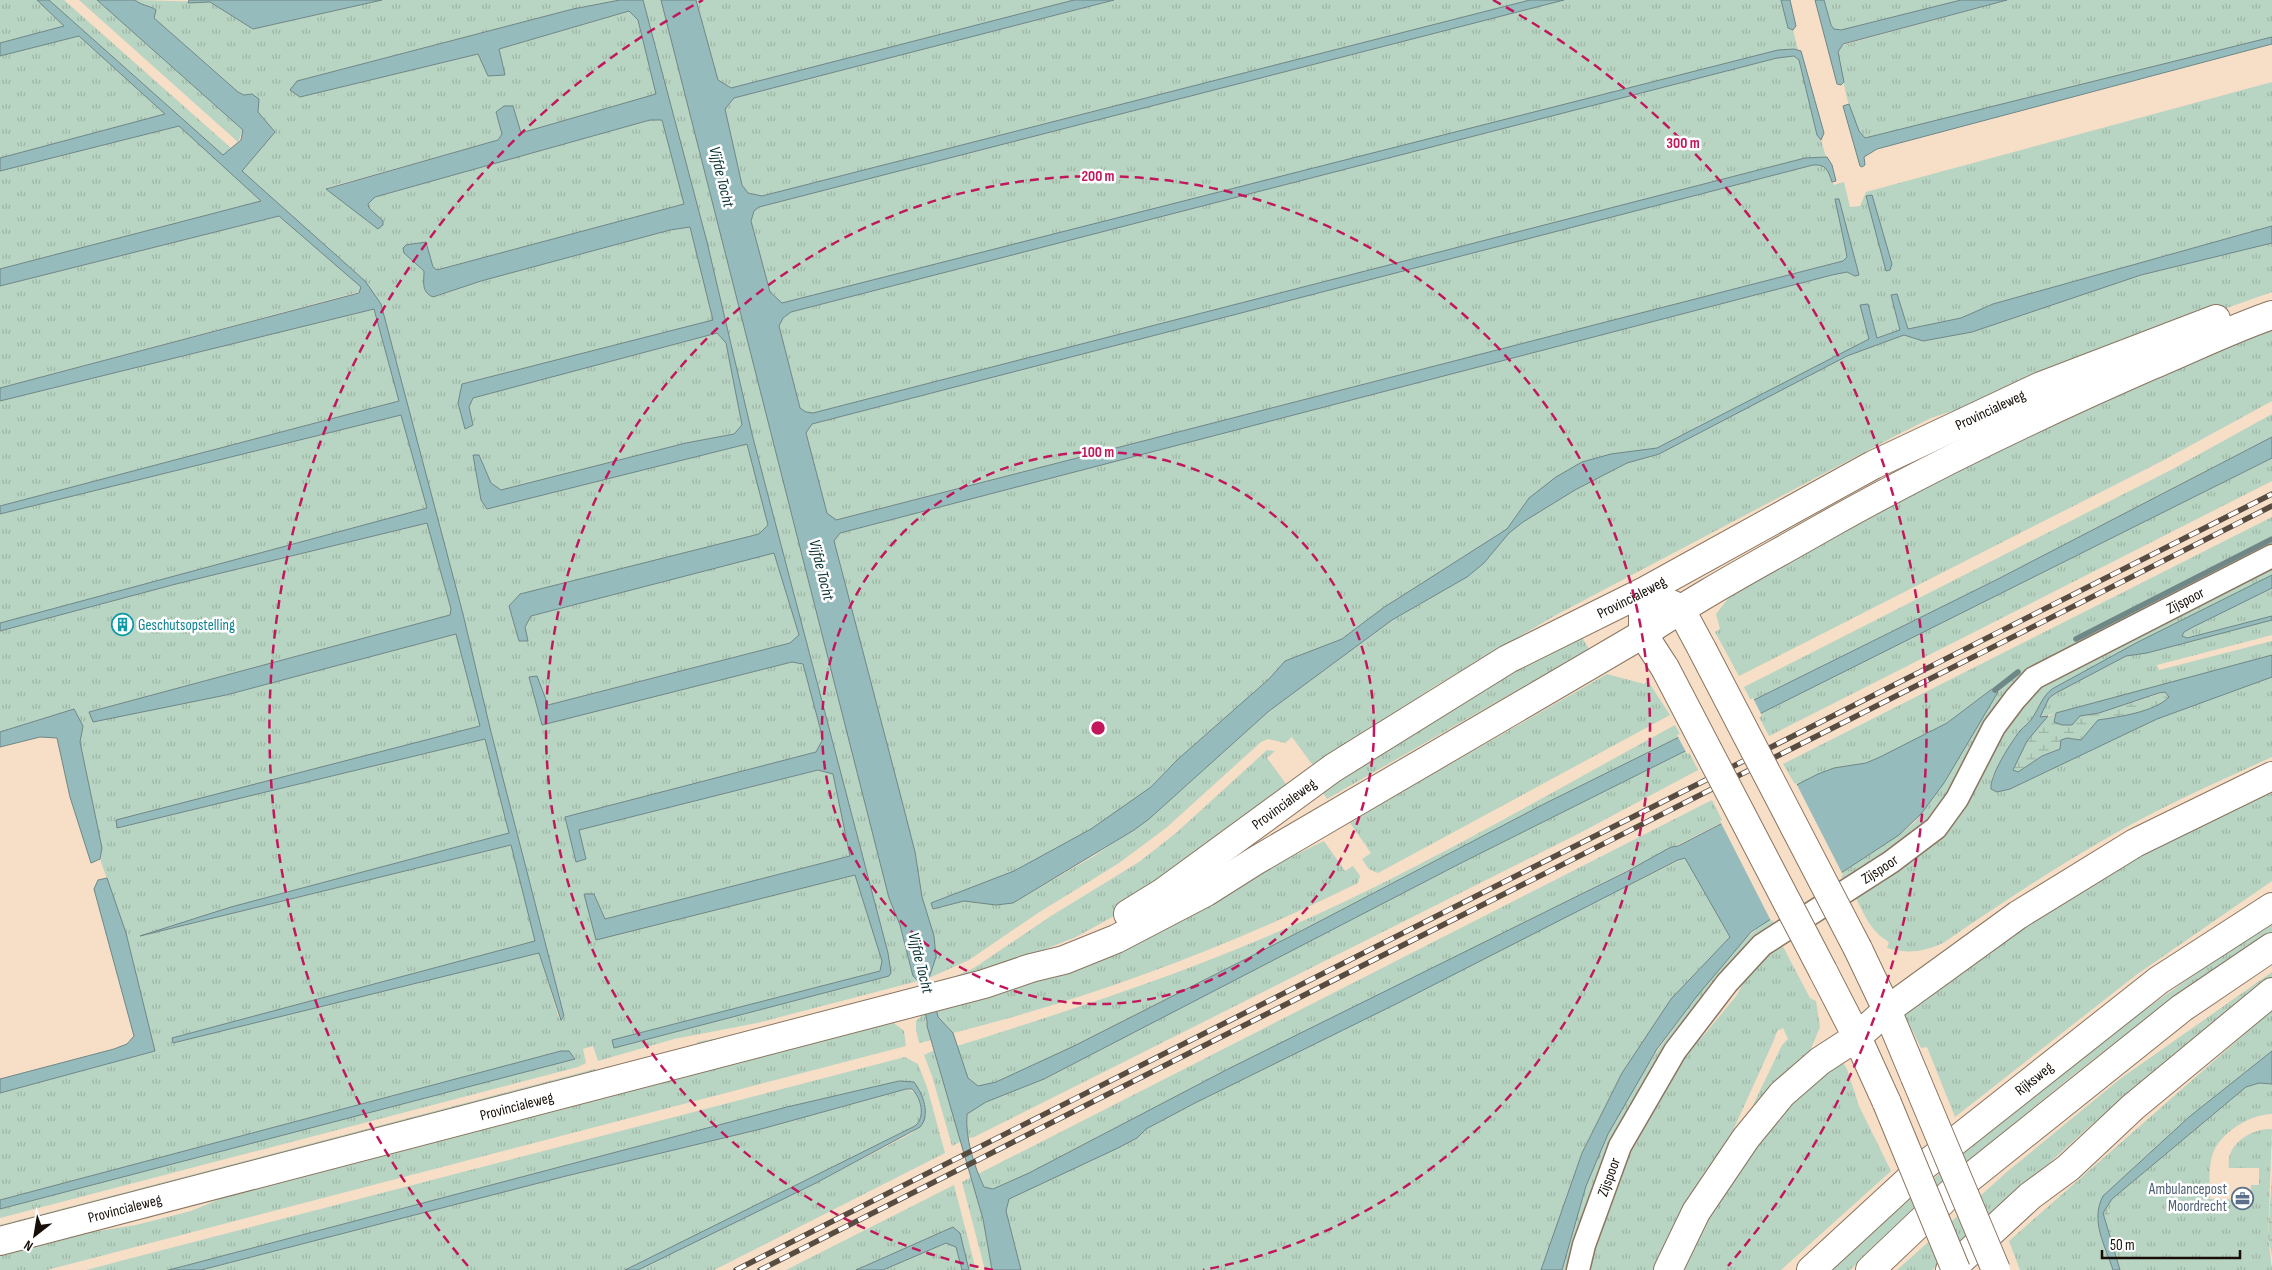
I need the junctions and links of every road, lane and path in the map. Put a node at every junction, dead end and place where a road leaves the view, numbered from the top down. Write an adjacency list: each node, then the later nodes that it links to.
1 (2272, 299): 4 (main road, Provincialeweg)
2 (2272, 314): 5 (main road, Provincialeweg)
3 (2272, 556): 15 (street, Zijspoor)
4 (1644, 592): 5 (main road); 6 (main road); 10 (main road, Provincialeweg)
5 (1680, 608): 6 (main road, Provincialeweg); 12 (main road, bridge)
6 (1643, 634): 10 (main road, Provincialeweg); 13 (main road, bridge)
7 (2272, 776): 12 (main road)
8 (2272, 907): 17 (main road, Rijksweg)
9 (2272, 947): 18 (main road)
10 (1031, 968): 14 (main road, Provincialeweg)
11 (2272, 992): 19 (main road)
12 (1887, 1010): 13 (main road); 21 (main road, bridge)
13 (1858, 1037): 16 (main road); 20 (main road, bridge)
14 (0, 1242)
15 (1578, 1270)
16 (1668, 1270)
17 (1811, 1270)
18 (1870, 1270)
19 (1950, 1270)
20 (1956, 1270)
21 (1996, 1270)

